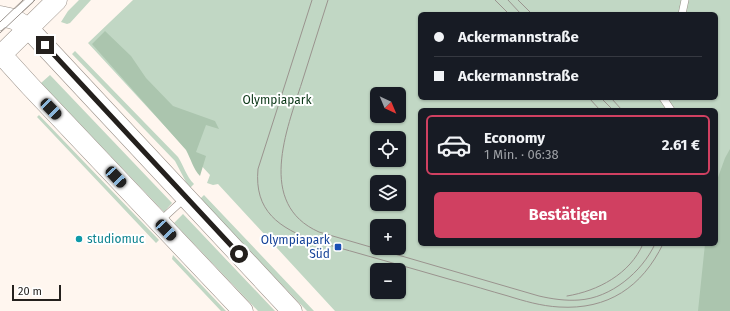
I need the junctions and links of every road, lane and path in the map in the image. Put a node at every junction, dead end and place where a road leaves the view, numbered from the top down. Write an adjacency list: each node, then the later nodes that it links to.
1 (30, 0): 5 (lane)
2 (56, 0): 6 (main road)
3 (686, 0): 4 (lane)
4 (683, 12)
5 (3, 20): 6 (main road)
6 (28, 28): 7 (main road); 8 (main road)
7 (1, 55): 9 (main road)
8 (186, 196): 9 (lane); 11 (main road)
9 (159, 222): 10 (main road)
10 (243, 311)
11 (292, 311)

